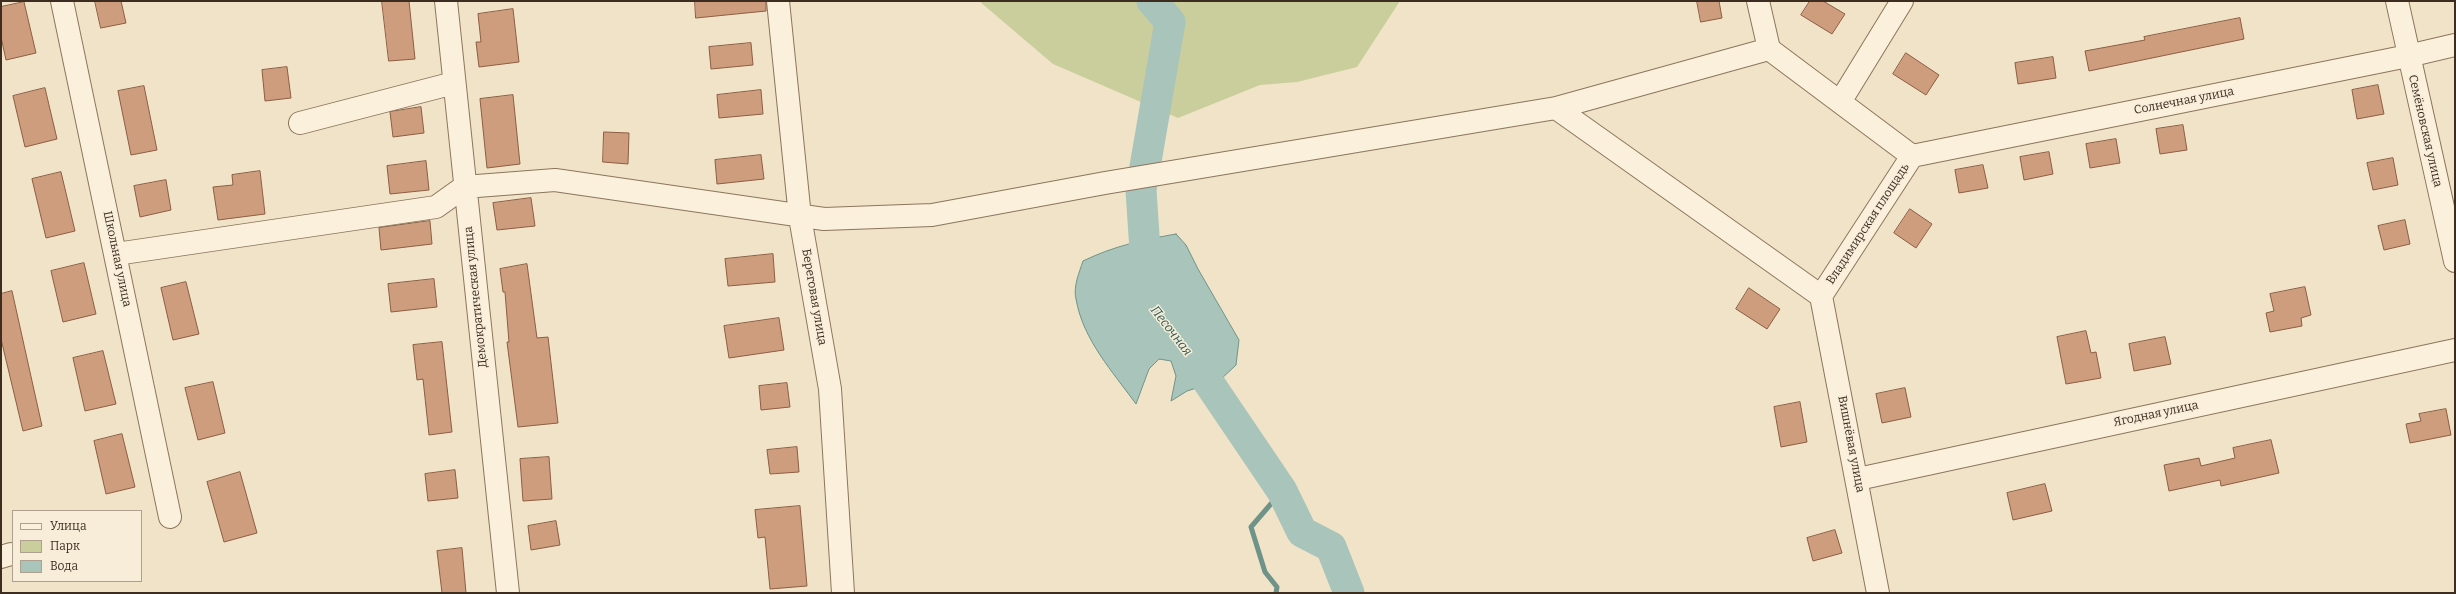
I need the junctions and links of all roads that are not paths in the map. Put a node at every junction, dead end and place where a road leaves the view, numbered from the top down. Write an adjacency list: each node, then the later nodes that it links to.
1 (62, 1): 17 (street, Школьная улица)
2 (446, 1): 10 (street, Демократическая улица)
3 (778, 1): 16 (street, Береговая улица)
4 (1758, 1): 8 (street)
5 (1902, 1): 11 (street)
6 (2397, 1): 9 (street, Семёновская улица)
7 (2455, 45): 9 (street, Солнечная улица)
8 (1769, 49): 11 (street, Владимирская площадь); 12 (street)
9 (2408, 56): 14 (street, Солнечная улица); 18 (street, Семёновская улица)
10 (454, 83): 13 (street); 15 (street, Демократическая улица)
11 (1840, 102): 14 (street, Владимирская площадь)
12 (1556, 108): 16 (street); 19 (street, Владимирская площадь)
13 (300, 123)
14 (1912, 156): 19 (street, Владимирская площадь)
15 (464, 187): 16 (street); 17 (street); 23 (street, Демократическая улица)
16 (800, 217): 24 (street, Береговая улица)
17 (116, 254): 22 (street, Школьная улица)
18 (2455, 261)
19 (1821, 296): 21 (street, Вишнёвая улица)
20 (2455, 350): 21 (street, Ягодная улица)
21 (1858, 479): 25 (street, Вишнёвая улица)
22 (170, 517)
23 (508, 593)
24 (843, 593)
25 (1878, 593)

